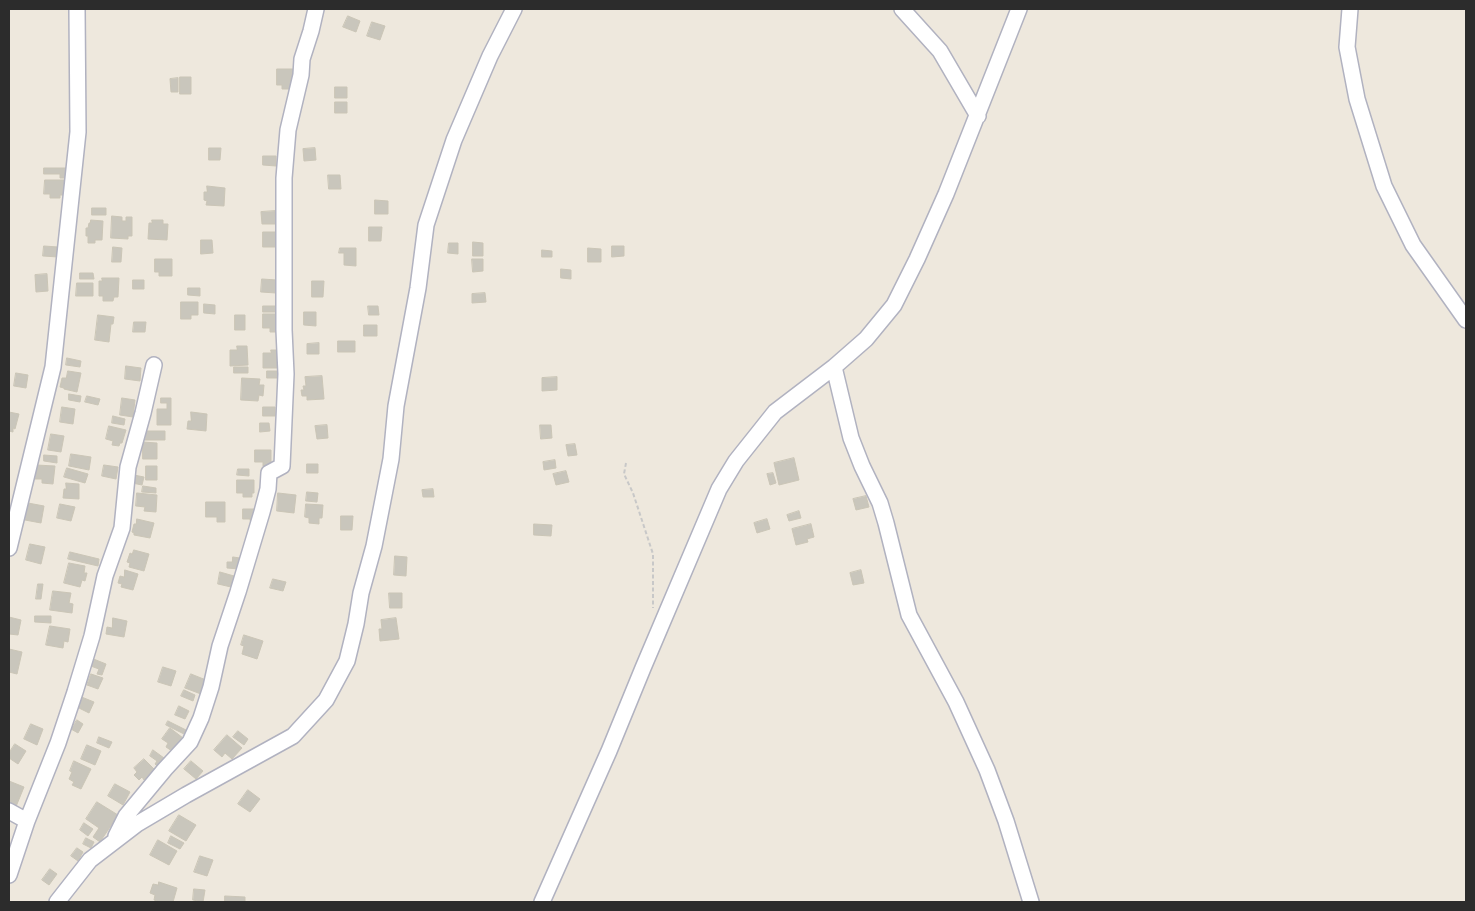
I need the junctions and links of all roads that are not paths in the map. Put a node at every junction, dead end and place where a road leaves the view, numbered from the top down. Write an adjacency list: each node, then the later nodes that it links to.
1 (78, 9): 11 (street)
2 (316, 9): 14 (street)
3 (514, 9): 14 (street)
4 (902, 9): 7 (street)
5 (1019, 9): 7 (street)
6 (1350, 9): 8 (street)
7 (978, 116): 10 (street)
8 (1466, 320)
9 (154, 364): 13 (street)
10 (834, 367): 17 (street); 18 (street)
11 (9, 548)
12 (9, 810): 13 (street)
13 (27, 821): 15 (street)
14 (115, 840): 16 (street)
15 (9, 875)
16 (57, 902)
17 (542, 902)
18 (1031, 902)

